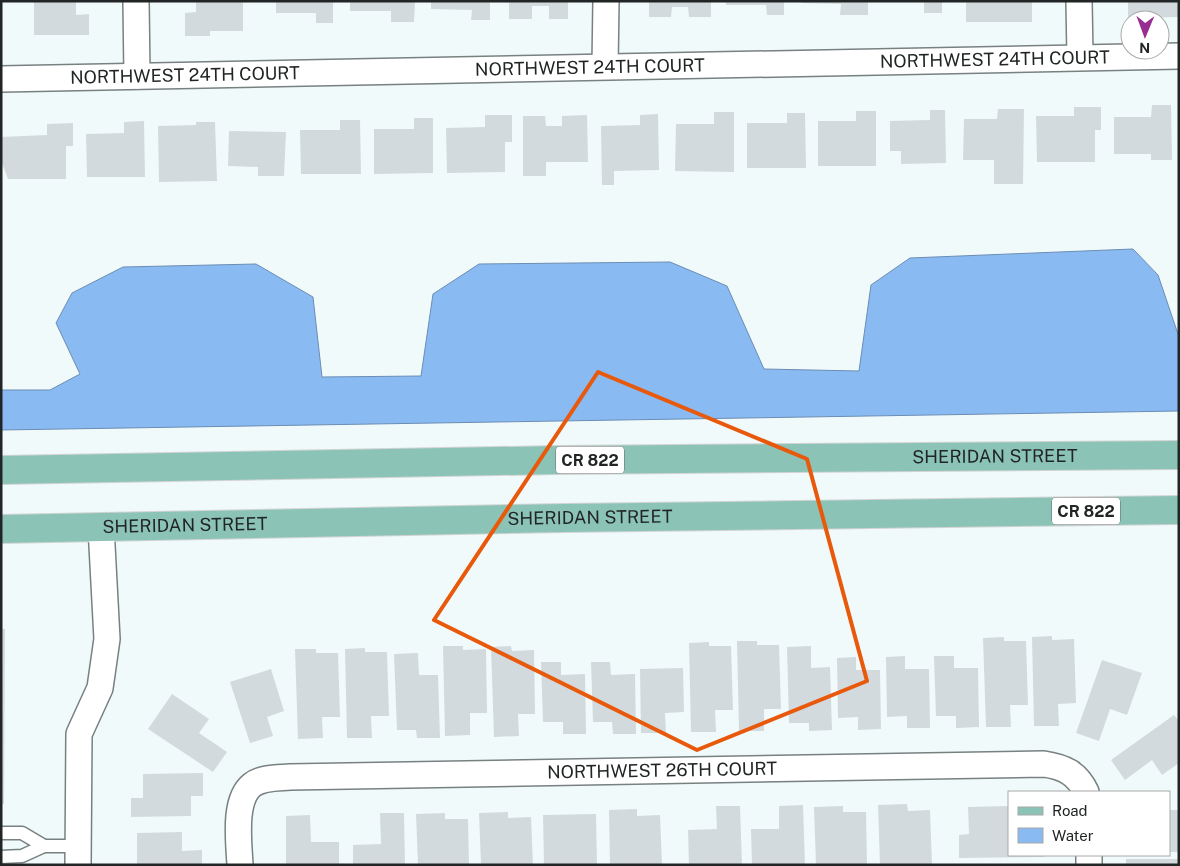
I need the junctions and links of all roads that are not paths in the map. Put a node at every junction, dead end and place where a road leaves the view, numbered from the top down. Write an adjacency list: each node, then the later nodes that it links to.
1 (136, 1): 7 (street)
2 (606, 1): 6 (street)
3 (1079, 1): 5 (street)
4 (1179, 56): 5 (street, NORTHWEST 24TH COURT)
5 (1080, 57): 6 (street, NORTHWEST 24TH COURT)
6 (605, 66): 7 (street, NORTHWEST 24TH COURT)
7 (137, 76): 8 (street, NORTHWEST 24TH COURT)
8 (1, 78)
9 (1179, 455): 10 (main road, SHERIDAN STREET / CR 822)
10 (1, 470)
11 (1179, 510): 12 (main road, SHERIDAN STREET / CR 822)
12 (101, 527): 13 (main road, SHERIDAN STREET / CR 822); 17 (street)
13 (1, 529)
14 (1086, 791): 19 (street, NORTHWEST 26TH COURT)
15 (1, 834): 16 (lane)
16 (44, 846): 17 (lane); 18 (lane)
17 (78, 856)
18 (1, 857)
19 (240, 865)

